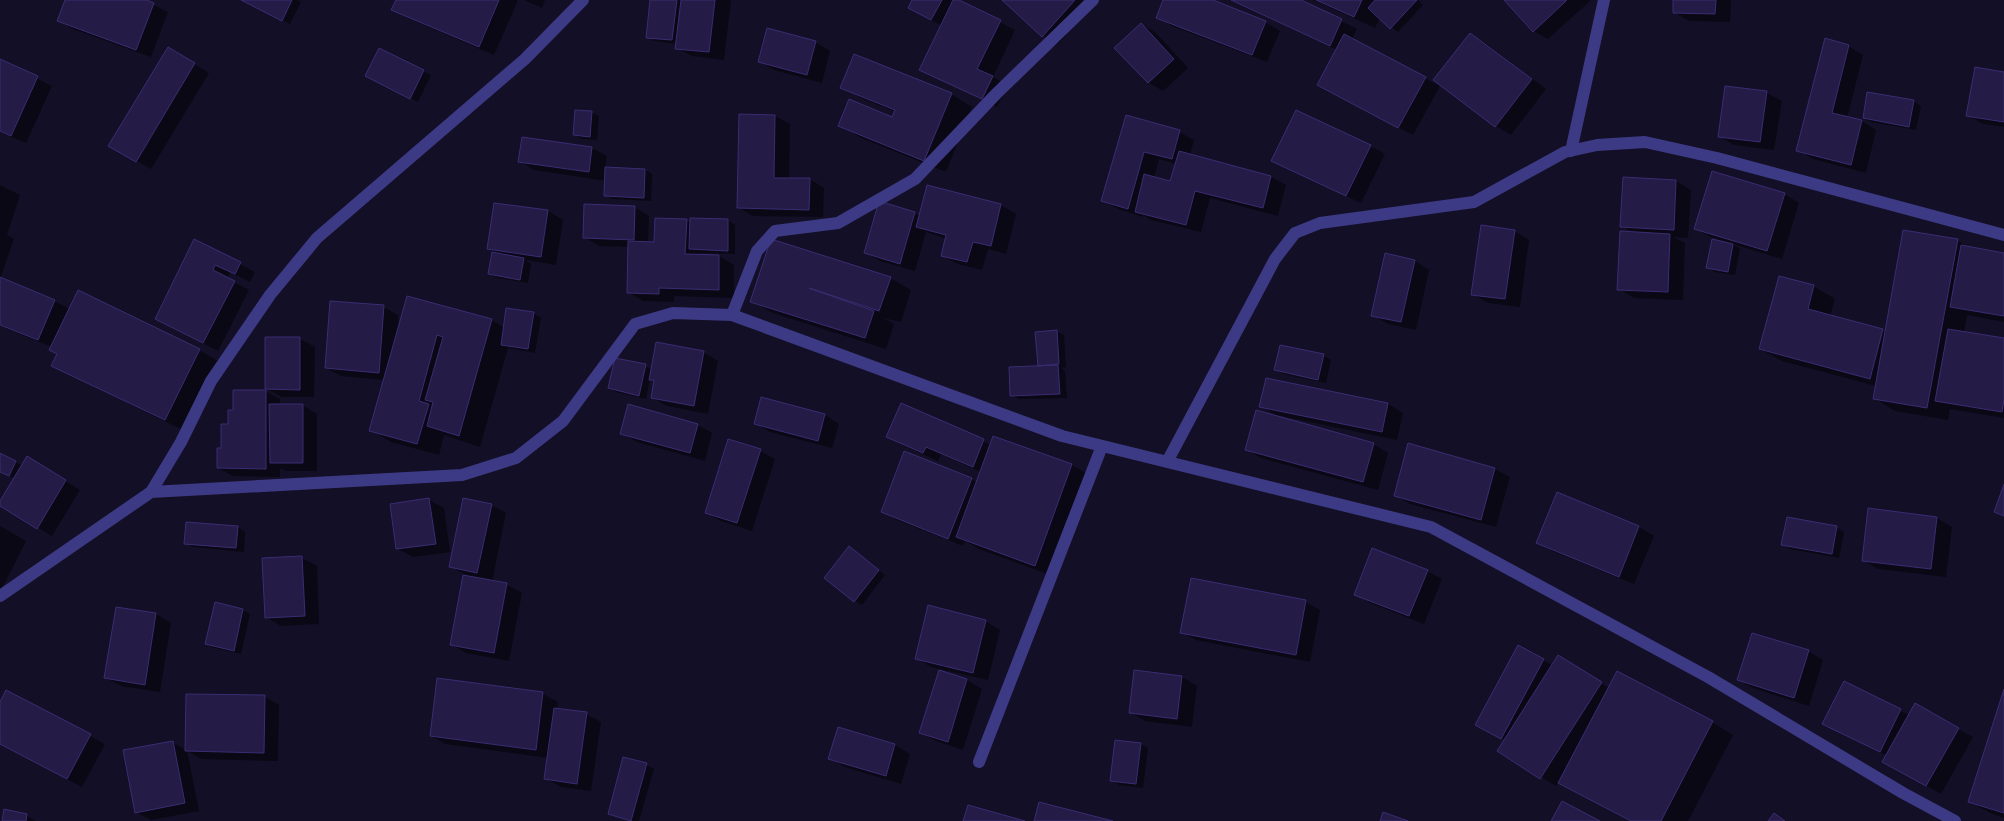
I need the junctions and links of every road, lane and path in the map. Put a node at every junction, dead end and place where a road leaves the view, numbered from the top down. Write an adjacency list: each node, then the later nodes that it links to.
1 (583, 0): 9 (street)
2 (1093, 0): 6 (street)
3 (1604, 0): 4 (street)
4 (1570, 151): 5 (street); 8 (street)
5 (2004, 235)
6 (732, 315): 7 (street); 9 (street)
7 (1102, 446): 8 (street); 11 (street)
8 (1166, 462): 12 (street)
9 (151, 492): 10 (street)
10 (0, 596)
11 (979, 762)
12 (1955, 821)

